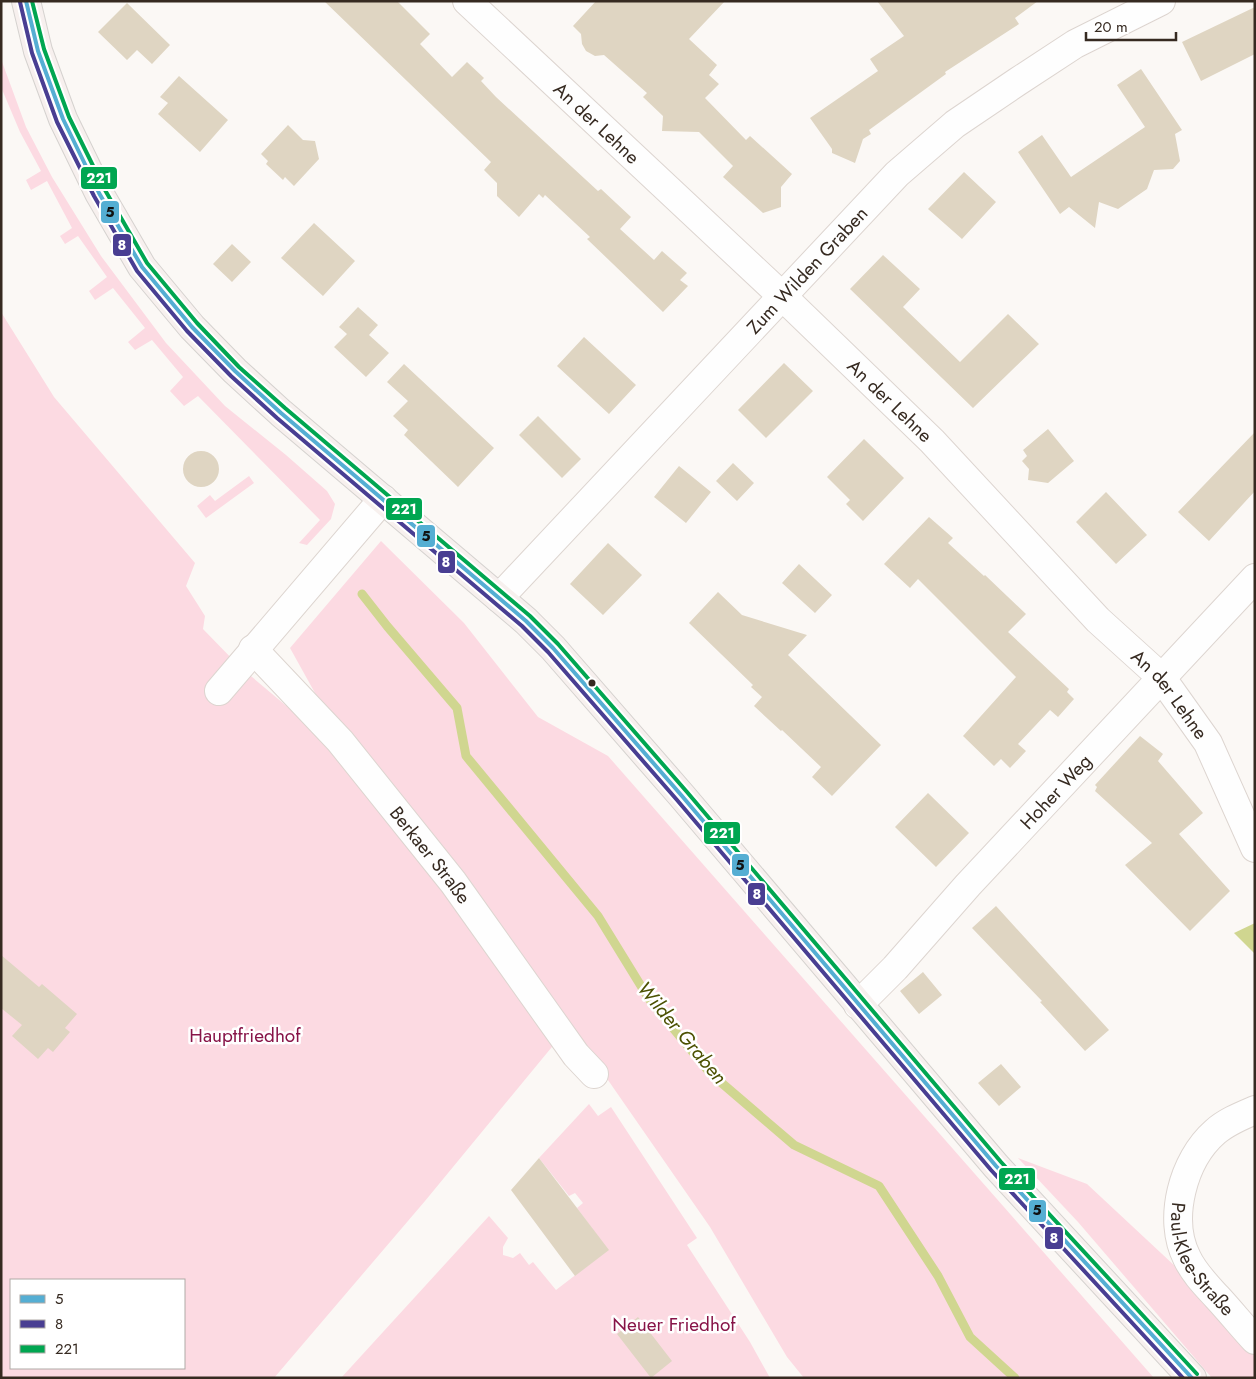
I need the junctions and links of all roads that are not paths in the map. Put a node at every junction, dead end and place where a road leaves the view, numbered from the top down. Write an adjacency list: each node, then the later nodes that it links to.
1 (26, 1): 5 (main road)
2 (467, 1): 4 (street, An der Lehne)
3 (1161, 1): 4 (street, Zum Wilden Graben)
4 (782, 296): 7 (street, Zum Wilden Graben); 9 (street, An der Lehne)
5 (383, 499): 7 (main road); 8 (street)
6 (1255, 578): 9 (street, Hoher Weg)
7 (499, 598): 12 (main road)
8 (253, 649): 10 (street); 13 (street, Berkaer Straße)
9 (1161, 677): 11 (street, An der Lehne); 12 (street, Hoher Weg)
10 (218, 691)
11 (1255, 848)
12 (858, 1004): 16 (main road)
13 (594, 1074)
14 (1255, 1110): 15 (street, Paul-Klee-Straße)
15 (1255, 1340)
16 (1192, 1378)

